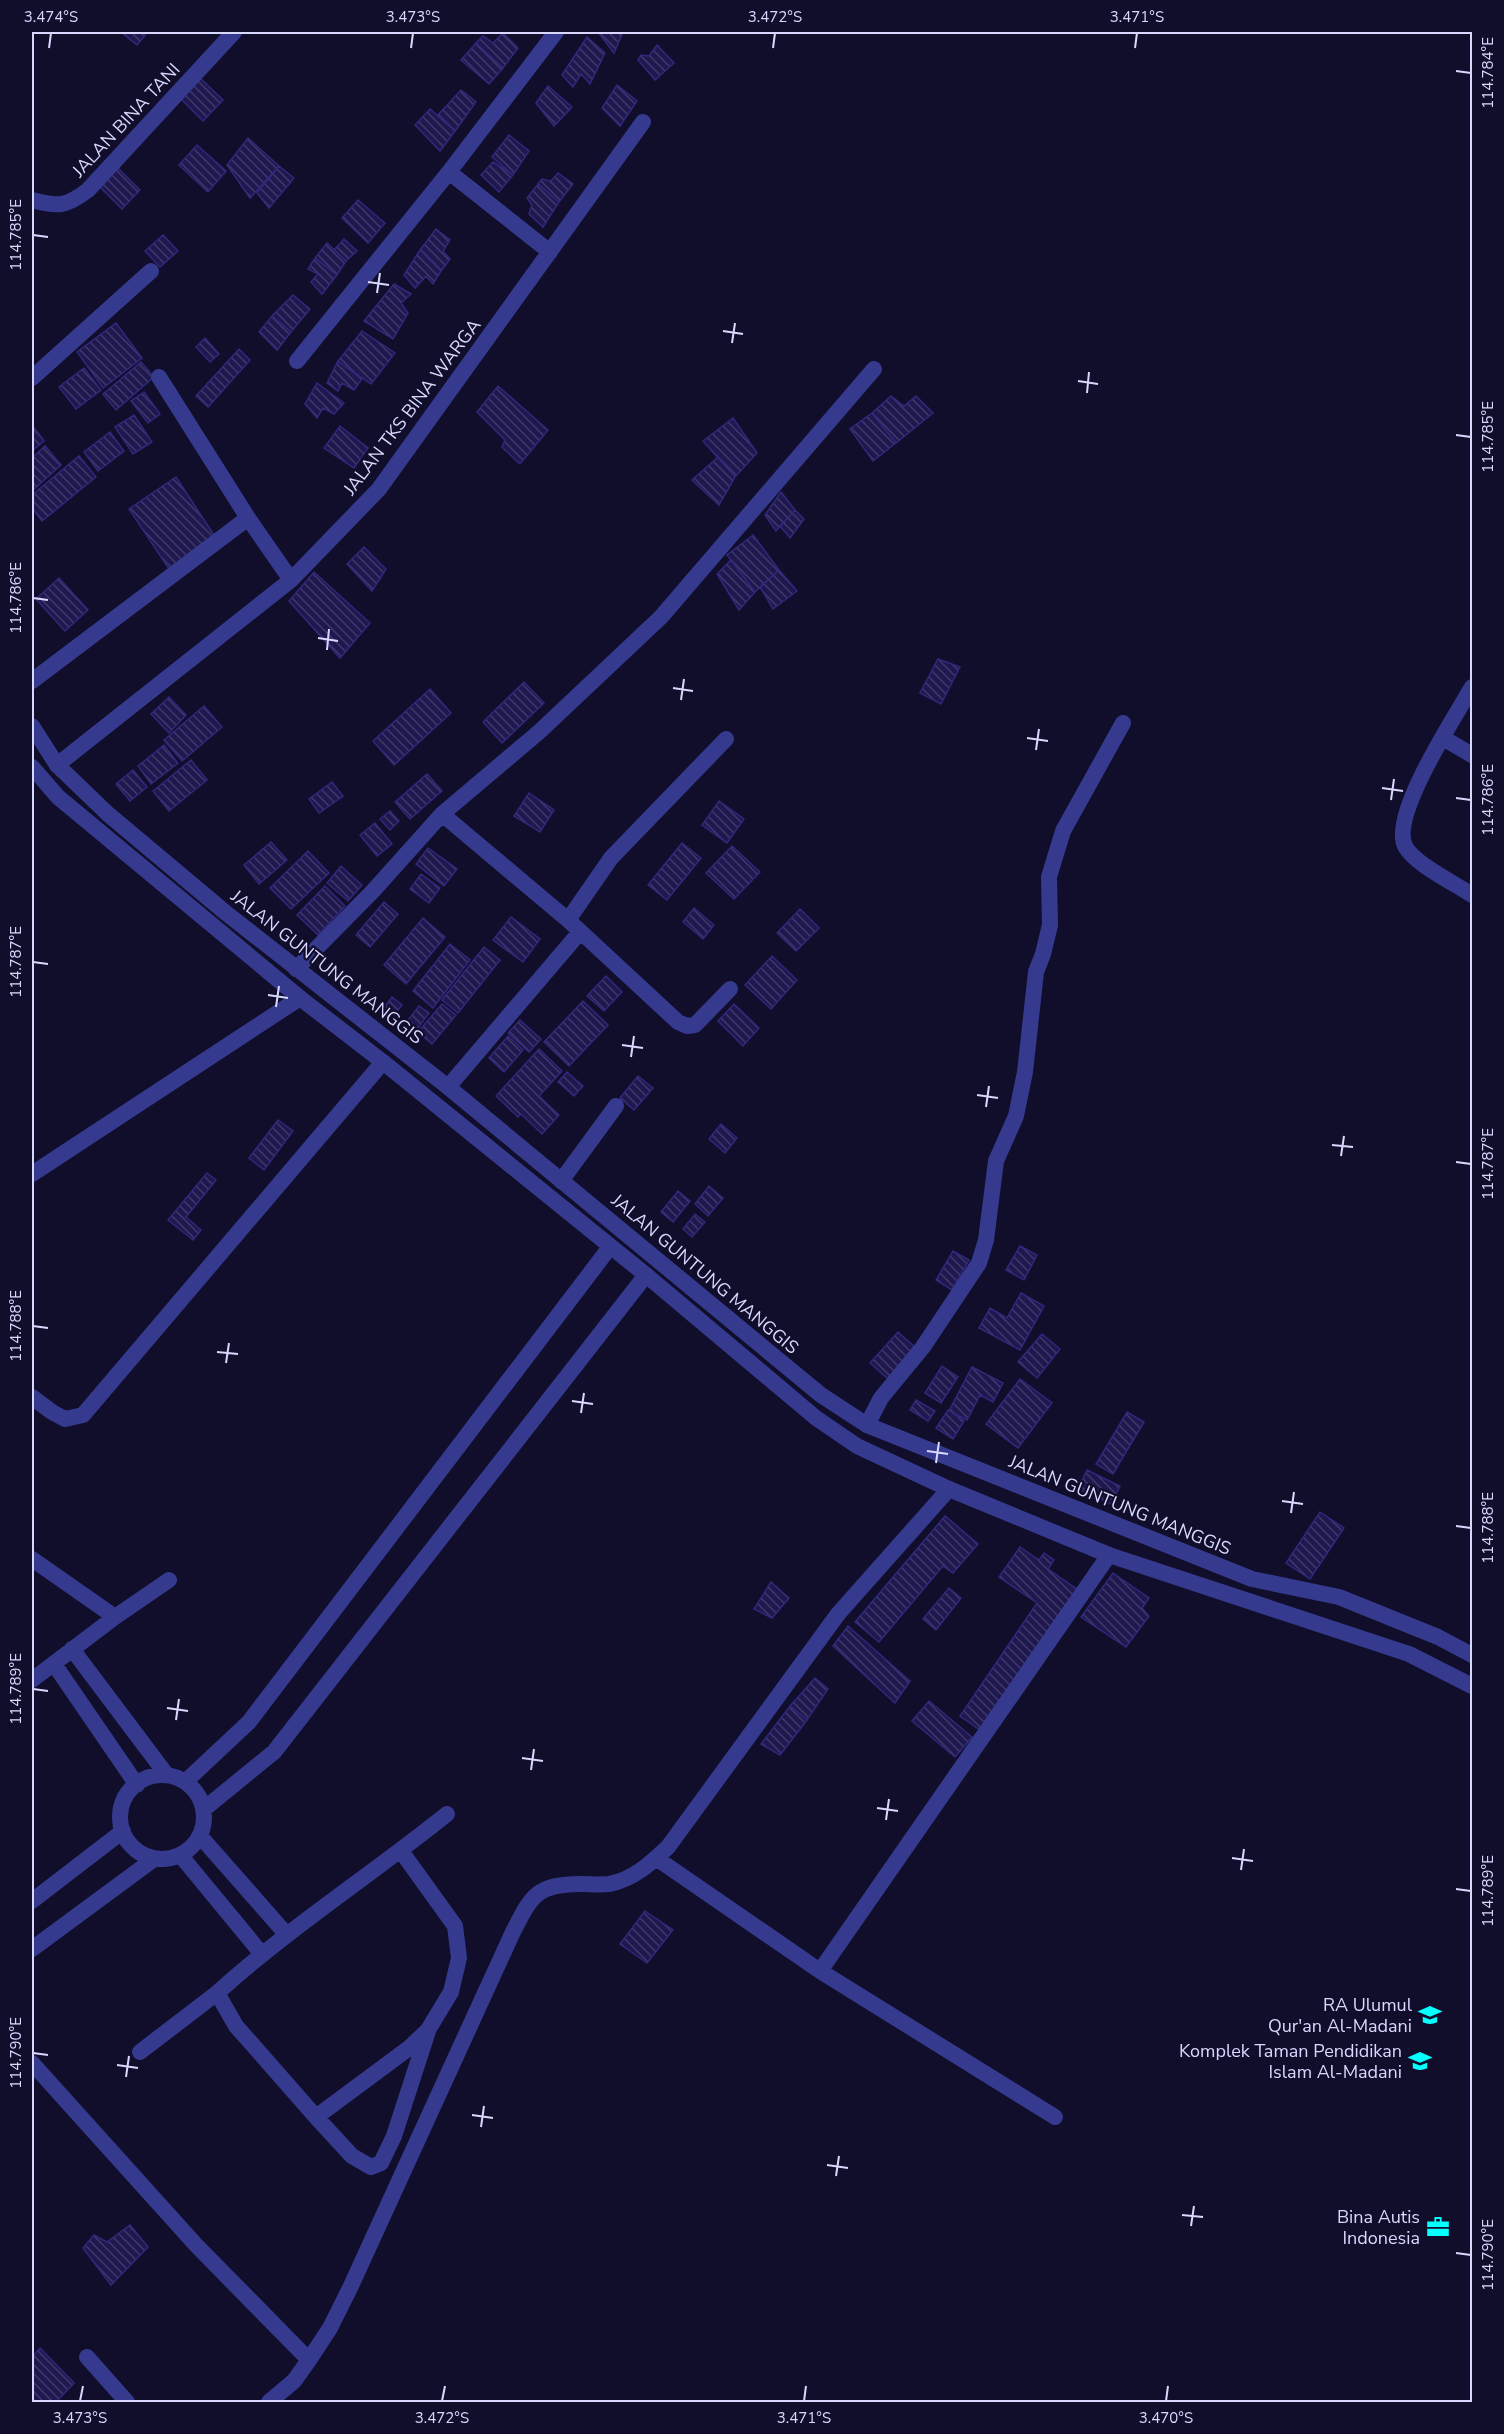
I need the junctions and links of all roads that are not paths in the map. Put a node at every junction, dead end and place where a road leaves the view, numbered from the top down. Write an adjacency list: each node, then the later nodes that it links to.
1 (234, 32): 5 (street, JALAN BINA TANI)
2 (556, 32): 4 (street)
3 (643, 122): 6 (street, JALAN TKS BINA WARGA)
4 (449, 172): 6 (street); 8 (street)
5 (32, 200)
6 (550, 252): 13 (street, JALAN TKS BINA WARGA)
7 (151, 271): 11 (street)
8 (297, 361)
9 (874, 369): 23 (street)
10 (159, 377): 12 (street)
11 (32, 378)
12 (248, 518): 13 (street); 14 (street)
13 (291, 580): 21 (street, JALAN TKS BINA WARGA)
14 (32, 681)
15 (1473, 687): 18 (street)
16 (1123, 723): 37 (street)
17 (32, 726): 21 (street, JALAN GUNTUNG MANGGIS)
18 (1443, 738): 20 (street); 24 (street)
19 (726, 739): 25 (street)
20 (1473, 755)
21 (57, 765): 26 (street, JALAN GUNTUNG MANGGIS)
22 (32, 767): 28 (street)
23 (442, 814): 25 (street); 26 (street)
24 (1473, 895)
25 (574, 926): 27 (street); 30 (street)
26 (296, 969): 30 (street, JALAN GUNTUNG MANGGIS)
27 (730, 989)
28 (300, 998): 29 (street); 32 (street)
29 (383, 1062): 34 (street); 36 (street)
30 (448, 1087): 33 (street, JALAN GUNTUNG MANGGIS)
31 (616, 1106): 33 (street)
32 (32, 1174)
33 (561, 1181): 37 (street, JALAN GUNTUNG MANGGIS)
34 (610, 1247): 35 (street); 49 (street)
35 (646, 1275): 38 (street); 51 (street)
36 (32, 1397)
37 (867, 1425): 44 (street, JALAN GUNTUNG MANGGIS)
38 (950, 1489): 39 (street); 57 (street)
39 (1109, 1555): 47 (street); 63 (street)
40 (32, 1558): 42 (street)
41 (169, 1580): 42 (street)
42 (115, 1617): 43 (street)
43 (72, 1649): 45 (street); 48 (street)
44 (1473, 1655)
45 (54, 1664): 46 (street); 50 (street)
46 (32, 1680)
47 (1473, 1686)
48 (166, 1774): 49 (street); 50 (street)
49 (186, 1781): 51 (street)
50 (137, 1785): 53 (street)
51 (204, 1809): 54 (street)
52 (447, 1814): 55 (street)
53 (123, 1831): 58 (street); 59 (street)
54 (200, 1836): 56 (street); 60 (street)
55 (401, 1851): 60 (street); 65 (street)
56 (181, 1856): 58 (street); 62 (street)
57 (656, 1858): 63 (street); 71 (street)
58 (154, 1859): 61 (street)
59 (32, 1901)
60 (287, 1935): 62 (street)
61 (32, 1949)
62 (261, 1953): 64 (street)
63 (820, 1971): 69 (street)
64 (217, 1993): 66 (street); 68 (street)
65 (428, 2030): 68 (street); 68 (street)
66 (140, 2052)
67 (32, 2063): 71 (street)
68 (316, 2117)
69 (1055, 2117)
70 (87, 2357): 72 (street)
71 (309, 2360): 73 (street)
72 (128, 2403)
73 (269, 2403)

